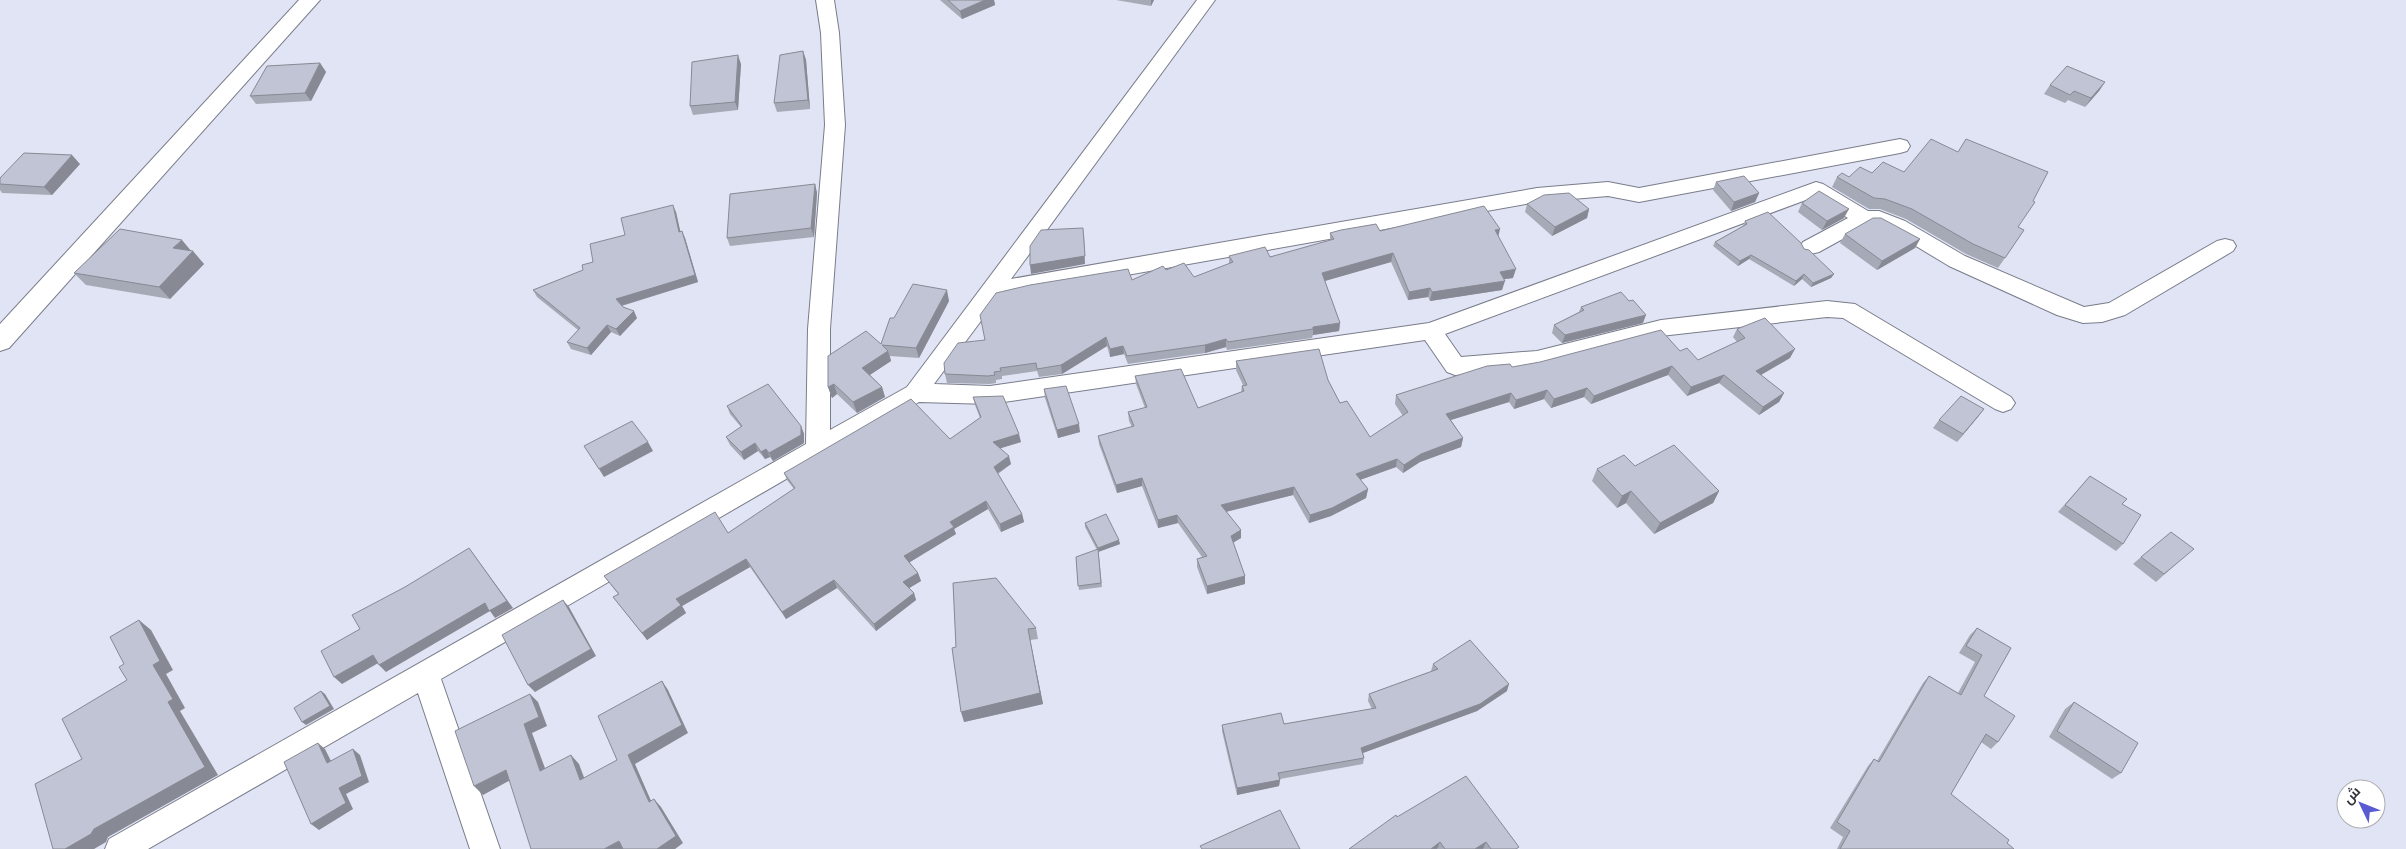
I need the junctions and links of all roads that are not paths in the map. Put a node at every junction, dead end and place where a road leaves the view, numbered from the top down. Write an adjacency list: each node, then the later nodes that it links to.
1 (310, 0): 10 (street)
2 (826, 0): 13 (street)
3 (1206, 0): 8 (street)
4 (1900, 146): 8 (street)
5 (1864, 218): 6 (street); 7 (street); 9 (street)
6 (2224, 246)
7 (1811, 247)
8 (990, 291): 11 (street)
9 (1431, 331): 11 (street); 12 (street)
10 (0, 341)
11 (915, 393): 13 (street)
12 (2003, 403)
13 (818, 448): 14 (street)
14 (425, 673): 15 (street); 16 (street)
15 (120, 849)
16 (485, 849)

